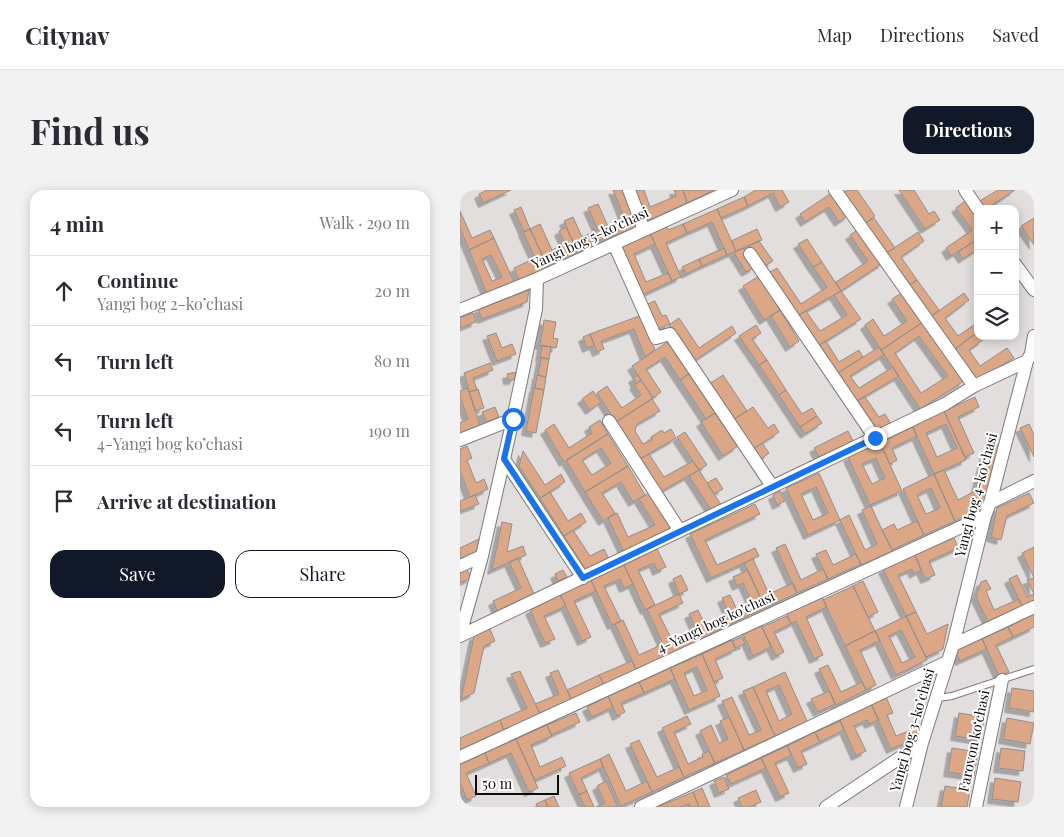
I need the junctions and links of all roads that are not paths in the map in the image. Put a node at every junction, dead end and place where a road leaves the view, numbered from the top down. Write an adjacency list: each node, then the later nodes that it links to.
1 (629, 190): 6 (street)
2 (732, 190): 6 (street, Yangi bog 5-koʼchasi)
3 (835, 190): 15 (street)
4 (965, 190): 5 (street)
5 (975, 205)
6 (644, 230): 7 (street, Yangi bog 5-koʼchasi)
7 (614, 244): 10 (street, Yangi bog 5-koʼchasi); 22 (street)
8 (750, 254): 18 (street)
9 (1019, 269): 11 (street)
10 (537, 279): 12 (street, Yangi bog 5-koʼchasi); 16 (street)
11 (1034, 290)
12 (460, 310)
13 (1034, 336): 14 (street, Yangi bog 4-koʼchasi)
14 (1031, 356): 15 (street); 23 (street, Yangi bog 4-koʼchasi)
15 (974, 386): 18 (street)
16 (513, 419): 19 (street); 20 (street)
17 (609, 421): 25 (street)
18 (875, 438): 22 (street)
19 (460, 440)
20 (504, 459): 26 (street); 28 (street)
21 (1034, 481): 23 (street)
22 (772, 486): 25 (street)
23 (990, 502): 24 (street, Yangi bog 4-koʼchasi)
24 (985, 516): 31 (street, Yangi bog 4-koʼchasi); 37 (street, 4-Yangi bog koʼchasi)
25 (680, 531): 28 (street)
26 (482, 556): 27 (street); 30 (street)
27 (460, 566)
28 (583, 578): 30 (street)
29 (1034, 607): 31 (street)
30 (460, 635)
31 (953, 645): 32 (street, Yangi bog 4-koʼchasi)
32 (946, 662): 35 (street, Yangi bog 3-koʼchasi); 38 (street)
33 (1034, 669): 34 (lane)
34 (1002, 680): 35 (lane); 41 (street, Farovon koʻchasi)
35 (938, 698): 36 (street, Yangi bog 3-koʼchasi)
36 (922, 742): 39 (street); 40 (street, Yangi bog 3-koʼchasi)
37 (460, 757)
38 (641, 807)
39 (826, 807)
40 (906, 807)
41 (976, 807)

